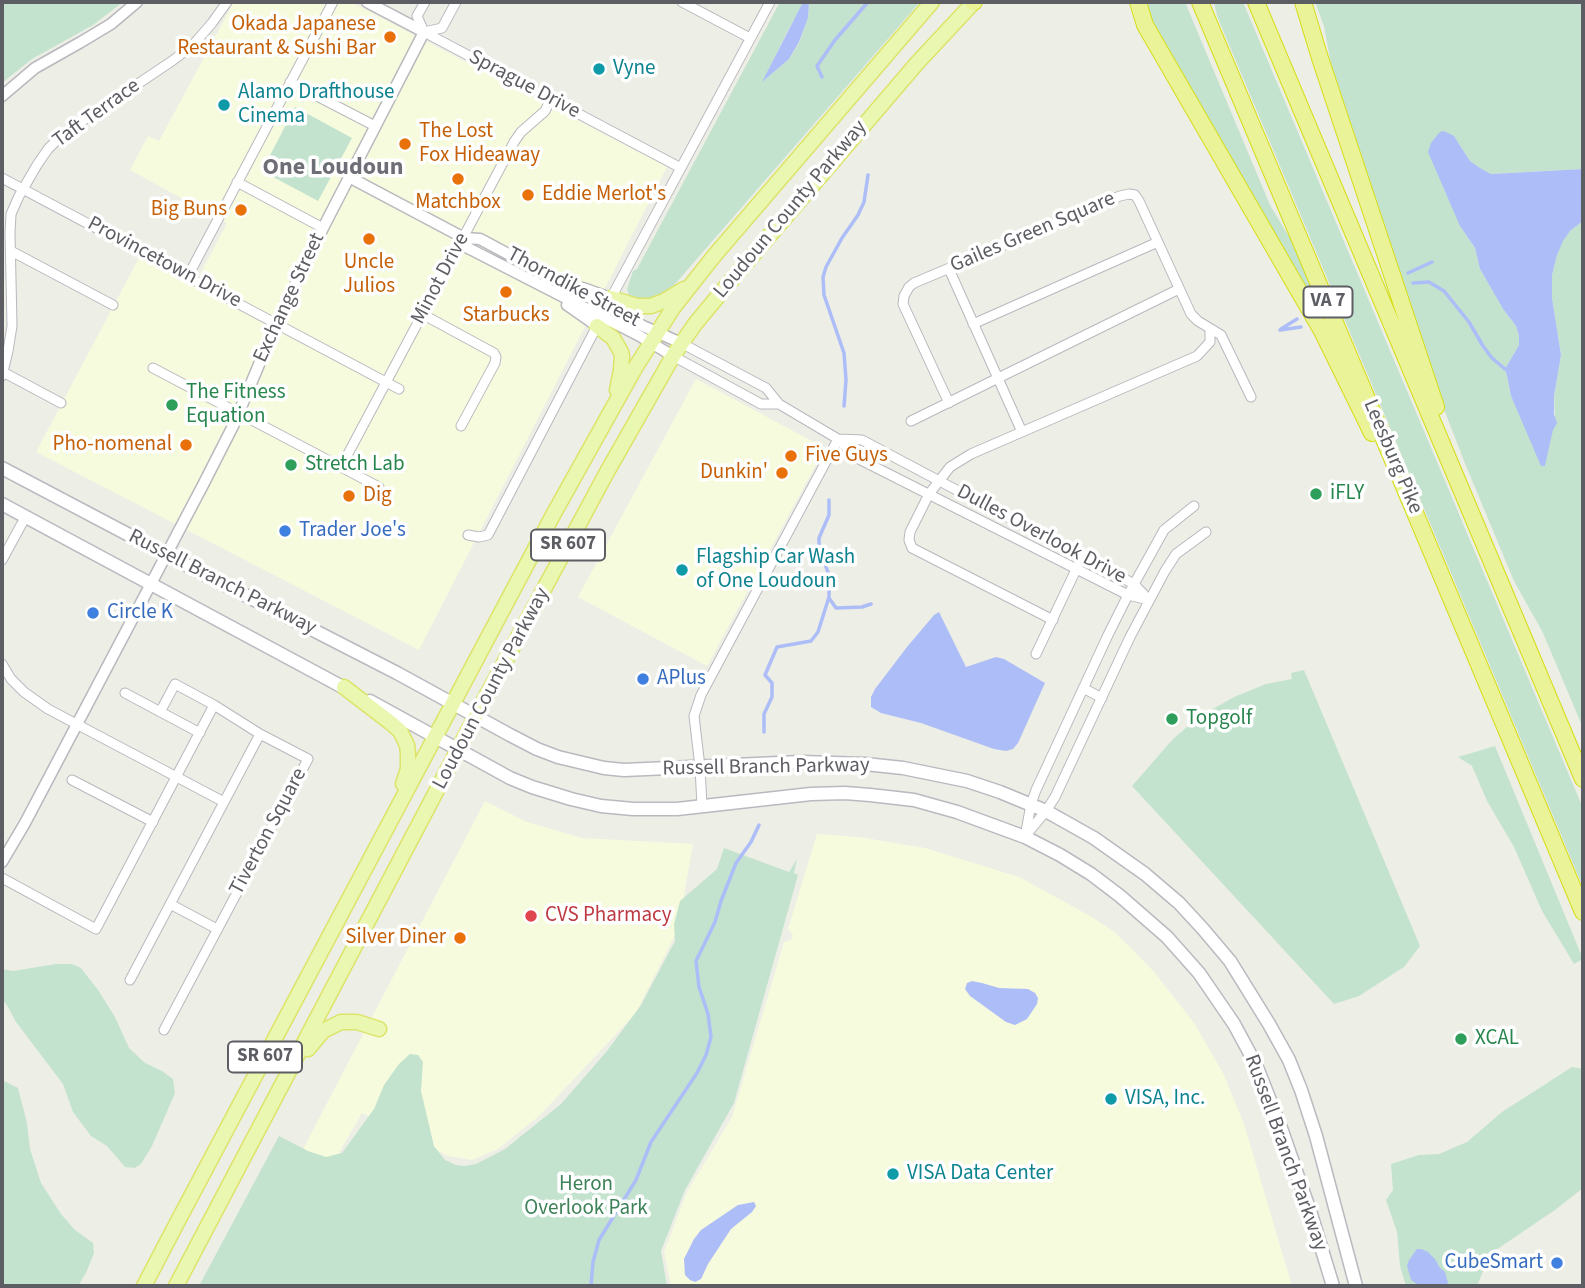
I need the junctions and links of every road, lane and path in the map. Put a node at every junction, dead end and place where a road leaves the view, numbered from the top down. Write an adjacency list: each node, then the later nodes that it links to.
1 (137, 2): 18 (street)
2 (227, 2): 25 (street, Taft Terrace)
3 (333, 2): 17 (street)
4 (367, 2): 15 (street, Sprague Drive)
5 (425, 2): 15 (street, Exchange Street)
6 (456, 2): 15 (street, Exchange Street)
7 (682, 2): 16 (street)
8 (770, 2): 16 (street)
9 (932, 2): 33 (main road, Loudoun County Parkway / SR 607)
10 (974, 2): 44 (main road, Loudoun County Parkway / SR 607)
11 (1138, 2): 80 (highway)
12 (1200, 2): 80 (highway, Leesburg Pike / VA 7)
13 (1256, 2): 74 (highway, VA 7)
14 (1303, 2): 74 (highway)
15 (424, 32): 19 (street, Sprague Drive); 20 (street, Exchange Street)
16 (750, 38): 21 (street)
17 (290, 82): 20 (street); 24 (street)
18 (2, 96)
19 (551, 99): 21 (street, Sprague Drive); 27 (street, Minot Drive)
20 (375, 126): 22 (street, Exchange Street)
21 (681, 168): 36 (street)
22 (349, 177): 26 (street, Exchange Street); 27 (street, Thorndike Street)
23 (2, 178): 25 (street, Provincetown Drive)
24 (237, 182): 26 (street); 31 (street)
25 (23, 189): 29 (street, Taft Terrace); 31 (street, Provincetown Drive)
26 (323, 228): 39 (street, Exchange Street)
27 (464, 238): 32 (street, Thorndike Street); 35 (street, Thorndike Street); 38 (street, Minot Drive)
28 (1158, 242): 30 (street, Gailes Green Square); 34 (street, Gailes Green Square); 40 (street)
29 (11, 251): 37 (street); 47 (street, Taft Terrace)
30 (949, 269): 40 (street); 52 (street, Gailes Green Square)
31 (188, 276): 39 (street, Provincetown Drive)
32 (554, 278): 36 (street); 43 (street, Thorndike Street)
33 (696, 280): 36 (main road); 43 (main road, Loudoun County Parkway / SR 607)
34 (1179, 289): 42 (street, Gailes Green Square); 48 (street)
35 (548, 290): 41 (street); 43 (street, Thorndike Street)
36 (611, 298)
37 (113, 305)
38 (422, 314): 49 (street, Minot Drive); 58 (street)
39 (276, 324): 49 (street, Provincetown Drive); 56 (street, Exchange Street)
40 (973, 324): 48 (street)
41 (597, 326): 55 (main road); 70 (street)
42 (1210, 329): 51 (street, Gailes Green Square); 59 (street)
43 (654, 337): 44 (street, Thorndike Street); 45 (street, Thorndike Street); 55 (main road, Loudoun County Parkway / SR 607)
44 (681, 343): 45 (main road, Loudoun County Parkway / SR 607); 54 (street, Dulles Overlook Drive)
45 (673, 356): 54 (street, Dulles Overlook Drive); 91 (main road, Loudoun County Parkway / SR 607)
46 (153, 368): 56 (street)
47 (2, 374): 53 (street)
48 (998, 379): 52 (street); 59 (street)
49 (386, 382): 50 (street, Provincetown Drive); 61 (street, Minot Drive)
50 (399, 389)
51 (1251, 397)
52 (949, 402): 57 (street)
53 (61, 403)
54 (779, 404): 60 (street, Dulles Overlook Drive)
55 (614, 405): 88 (main road, Loudoun County Parkway / SR 607)
56 (238, 413): 61 (street); 71 (street, Exchange Street)
57 (911, 421)
58 (461, 426)
59 (1022, 432): 63 (street)
60 (838, 439): 63 (street, Dulles Overlook Drive); 65 (street, Dulles Overlook Drive); 97 (street)
61 (341, 467): 64 (street)
62 (2, 468): 71 (main road, Russell Branch Parkway)
63 (939, 480): 65 (street); 72 (street, Dulles Overlook Drive)
64 (379, 487)
65 (929, 494): 75 (street, Dulles Overlook Drive); 81 (street)
66 (2, 503): 68 (main road, Russell Branch Parkway)
67 (1194, 506): 77 (street)
68 (26, 516): 73 (street); 76 (main road, Russell Branch Parkway)
69 (1206, 532): 79 (street)
70 (467, 535)
71 (167, 555): 76 (street, Exchange Street); 88 (main road, Russell Branch Parkway)
72 (1082, 557): 75 (street); 77 (street, Dulles Overlook Drive)
73 (2, 560)
74 (1494, 567): 99 (highway, VA 7)
75 (1077, 569): 78 (street, Dulles Overlook Drive); 81 (street)
76 (152, 584): 84 (main road, Russell Branch Parkway); 92 (street, Exchange Street)
77 (1134, 584): 78 (street); 79 (street, Dulles Overlook Drive)
78 (1128, 595): 79 (street, Dulles Overlook Drive); 85 (street)
79 (1149, 600): 87 (street)
80 (1453, 603): 111 (highway, Leesburg Pike / VA 7)
81 (1053, 620): 82 (street)
82 (1036, 654)
83 (2, 664): 92 (street)
84 (344, 687): 95 (main road, Russell Branch Parkway); 106 (main road)
85 (1083, 688): 87 (street); 102 (street)
86 (125, 693): 90 (street)
87 (1101, 698): 104 (street)
88 (453, 704): 91 (main road, Russell Branch Parkway); 95 (main road, Loudoun County Parkway / SR 607)
89 (214, 705): 90 (street, Tiverton Square); 93 (street); 94 (street, Tiverton Square)
90 (160, 712): 93 (street)
91 (476, 716): 96 (main road, Loudoun County Parkway / SR 607); 97 (main road, Russell Branch Parkway)
92 (77, 724): 98 (street); 108 (street, Exchange Street)
93 (200, 733): 98 (street)
94 (260, 734): 101 (street); 112 (street, Tiverton Square)
95 (436, 736): 96 (main road, Russell Branch Parkway); 106 (main road, Loudoun County Parkway / SR 607)
96 (459, 749): 103 (main road, Russell Branch Parkway); 116 (main road, Loudoun County Parkway / SR 607)
97 (700, 767): 102 (main road, Russell Branch Parkway); 103 (street)
98 (177, 777): 101 (street); 105 (street)
99 (1583, 779)
100 (72, 780): 105 (street)
101 (224, 802): 110 (street)
102 (1031, 804): 104 (main road, Russell Branch Parkway); 107 (street)
103 (702, 806): 107 (main road, Russell Branch Parkway)
104 (1046, 811): 107 (street); 120 (main road, Russell Branch Parkway)
105 (153, 822): 109 (street)
106 (386, 828): 117 (main road, Loudoun County Parkway / SR 607)
107 (1025, 836): 119 (main road, Russell Branch Parkway)
108 (2, 862)
109 (2, 878)
110 (170, 904): 112 (street); 113 (street)
111 (1583, 912)
112 (217, 929): 115 (street, Tiverton Square)
113 (130, 980)
114 (379, 1029): 116 (main road)
115 (164, 1030)
116 (293, 1066): 118 (main road, Loudoun County Parkway / SR 607)
117 (144, 1286)
118 (176, 1286)
119 (1333, 1286)
120 (1356, 1286)

